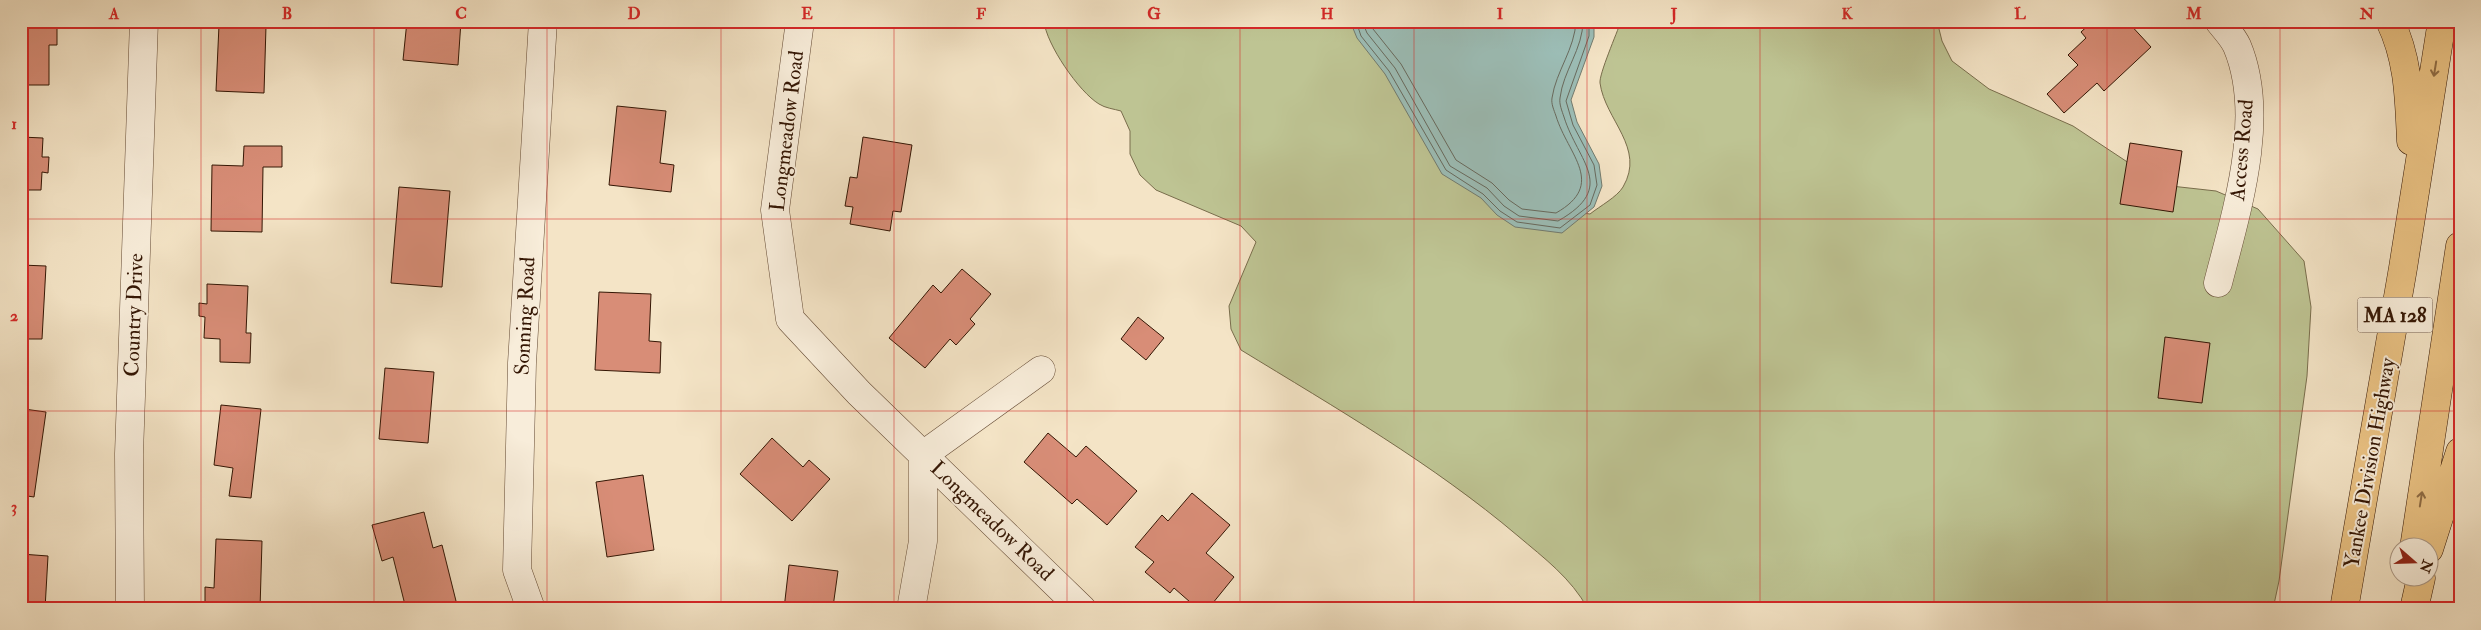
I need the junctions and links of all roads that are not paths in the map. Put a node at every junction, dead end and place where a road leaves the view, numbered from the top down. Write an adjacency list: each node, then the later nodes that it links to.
1 (144, 21): 17 (street, Country Drive)
2 (543, 21): 18 (street, Sonning Road)
3 (800, 21): 12 (street, Longmeadow Road)
4 (2219, 21): 9 (street, Access Road)
5 (2390, 21): 8 (highway)
6 (2442, 21): 8 (highway, Yankee Division Highway / MA 128, one-way to 8)
7 (2460, 246): 13 (highway, MA 128, one-way to 7)
8 (2404, 268): 21 (highway, Yankee Division Highway / MA 128)
9 (2218, 283)
10 (1041, 370): 12 (street)
11 (2460, 452): 14 (highway)
12 (923, 455): 19 (street, Longmeadow Road); 20 (street, Longmeadow Road)
13 (2416, 538)
14 (2432, 538)
15 (2407, 588): 22 (highway)
16 (2419, 588): 23 (highway)
17 (130, 609)
18 (531, 609)
19 (911, 609)
20 (1082, 609)
21 (2344, 609)
22 (2404, 609)
23 (2414, 609)

